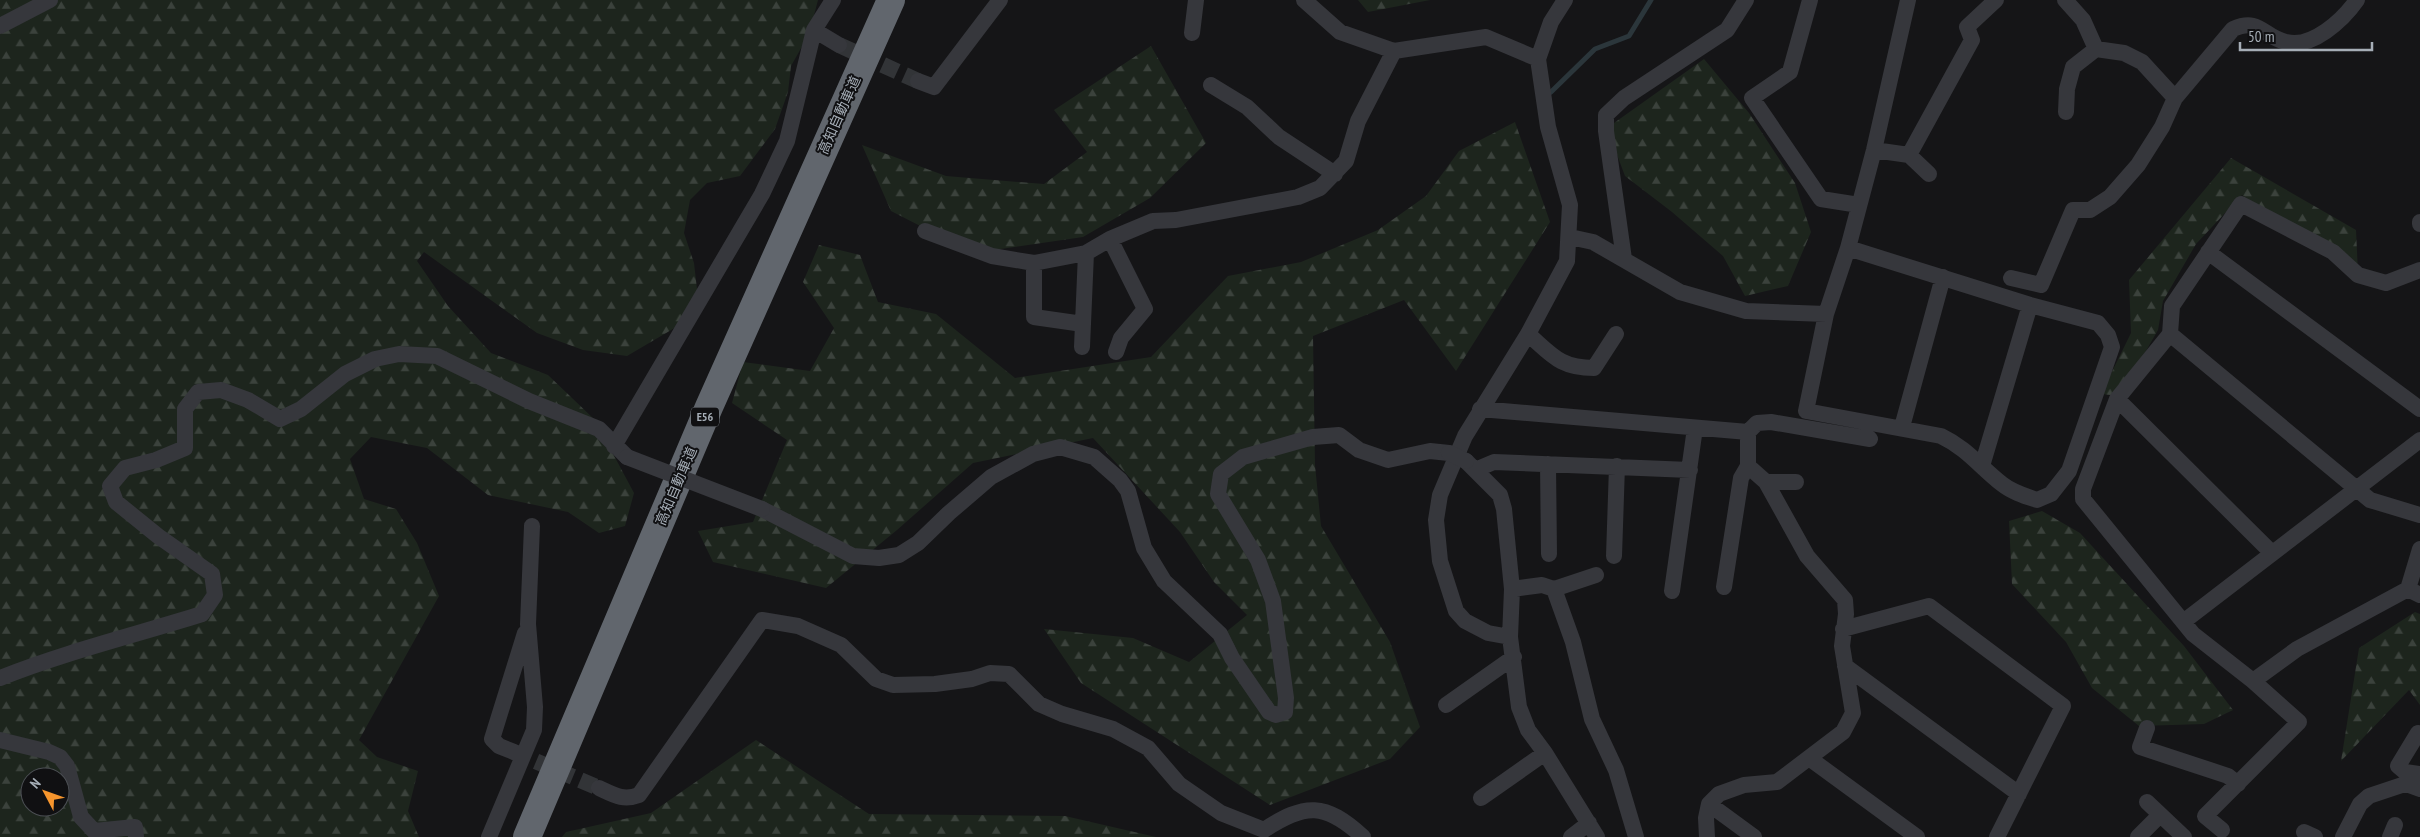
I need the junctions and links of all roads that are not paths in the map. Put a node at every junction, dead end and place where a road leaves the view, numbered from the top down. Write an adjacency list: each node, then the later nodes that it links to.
1 (50, 0): 15 (street)
2 (833, 0): 16 (street)
3 (874, 0): 108 (highway, 高知自動車道 / E56)
4 (892, 0): 109 (highway, 高知自動車道 / E56)
5 (1000, 0): 22 (street)
6 (1196, 0): 17 (street)
7 (1304, 0): 20 (street)
8 (1565, 0): 21 (street)
9 (1746, 0): 37 (street)
10 (1810, 0): 30 (street)
11 (1908, 0): 26 (street)
12 (1996, 0): 27 (street)
13 (2065, 0): 19 (street)
14 (2357, 0): 24 (street)
15 (0, 26)
16 (814, 30): 18 (street); 58 (street)
17 (1192, 33)
18 (839, 45)
19 (2096, 49): 24 (street); 25 (street)
20 (1394, 51): 21 (street); 28 (street)
21 (1538, 59): 32 (street)
22 (918, 81)
23 (1211, 85): 28 (street)
24 (2175, 98): 41 (street)
25 (2066, 112)
26 (1874, 150): 27 (street); 30 (street)
27 (1909, 155): 29 (street)
28 (1335, 174): 33 (street)
29 (1929, 174)
30 (1858, 205): 34 (street)
31 (925, 231): 38 (street)
32 (1570, 237): 37 (street); 45 (street)
33 (1110, 239): 36 (street); 49 (street)
34 (1848, 248): 40 (street); 43 (street)
35 (2208, 252): 39 (street); 47 (street); 52 (street)
36 (1086, 253): 38 (street); 44 (street)
37 (1624, 259): 43 (street)
38 (1034, 263): 44 (street)
39 (2420, 270)
40 (1943, 277): 42 (street); 53 (street)
41 (2012, 278)
42 (2030, 305): 63 (street); 63 (street)
43 (1826, 314): 53 (street)
44 (1083, 324): 48 (street)
45 (1528, 334): 46 (street); 51 (street)
46 (1616, 334)
47 (2170, 334): 50 (street); 67 (street)
48 (1082, 347)
49 (1116, 352)
50 (2118, 399): 71 (street); 80 (street)
51 (1480, 409): 54 (street); 83 (street)
52 (2420, 409)
53 (1902, 427): 63 (street)
54 (1695, 428): 55 (street); 64 (street)
55 (1748, 432): 56 (street); 62 (street)
56 (1870, 439)
57 (2420, 440): 67 (street)
58 (614, 446): 60 (street, bridge); 86 (street)
59 (1548, 464): 60 (street); 61 (street); 72 (street)
60 (1471, 465): 76 (street)
61 (1617, 466): 64 (street); 73 (street)
62 (1748, 466): 65 (street); 75 (street)
63 (1982, 466)
64 (1690, 470): 78 (street)
65 (1766, 482): 66 (street); 82 (street)
66 (1796, 482)
67 (2355, 489): 68 (street); 71 (street)
68 (2420, 515)
69 (532, 526): 81 (street)
70 (2420, 549): 79 (street)
71 (2272, 553): 80 (street)
72 (1549, 554)
73 (1614, 556)
74 (1596, 575): 77 (street)
75 (1724, 587)
76 (1512, 589): 77 (street); 83 (street)
77 (1554, 589): 112 (street)
78 (1672, 591)
79 (2414, 592): 87 (street)
80 (2183, 622): 87 (street)
81 (528, 624): 92 (street); 107 (street)
82 (1844, 629): 85 (street); 99 (street)
83 (1510, 637): 84 (street)
84 (1514, 657): 88 (street); 93 (street)
85 (1845, 666): 94 (street); 99 (street)
86 (0, 678)
87 (2253, 681): 96 (street)
88 (1446, 706)
89 (2147, 728): 96 (street)
90 (2418, 733): 95 (street)
91 (0, 740): 106 (street)
92 (514, 752)
93 (1545, 753): 100 (street); 104 (street)
94 (1809, 758): 102 (street); 115 (street)
95 (2420, 774)
96 (2238, 784): 105 (street)
97 (599, 788): 110 (street)
98 (2420, 789): 119 (street)
99 (2019, 794): 116 (street)
100 (1481, 798)
101 (2146, 802): 103 (street)
102 (1709, 804): 113 (street); 114 (street)
103 (2160, 815): 117 (street); 118 (street)
104 (1593, 830): 111 (street)
105 (2222, 830)
106 (136, 837)
107 (489, 837)
108 (512, 837)
109 (527, 837)
110 (1362, 837)
111 (1571, 837)
112 (1636, 837)
113 (1707, 837)
114 (1754, 837)
115 (1917, 837)
116 (1998, 837)
117 (2138, 837)
118 (2184, 837)
119 (2343, 837)

